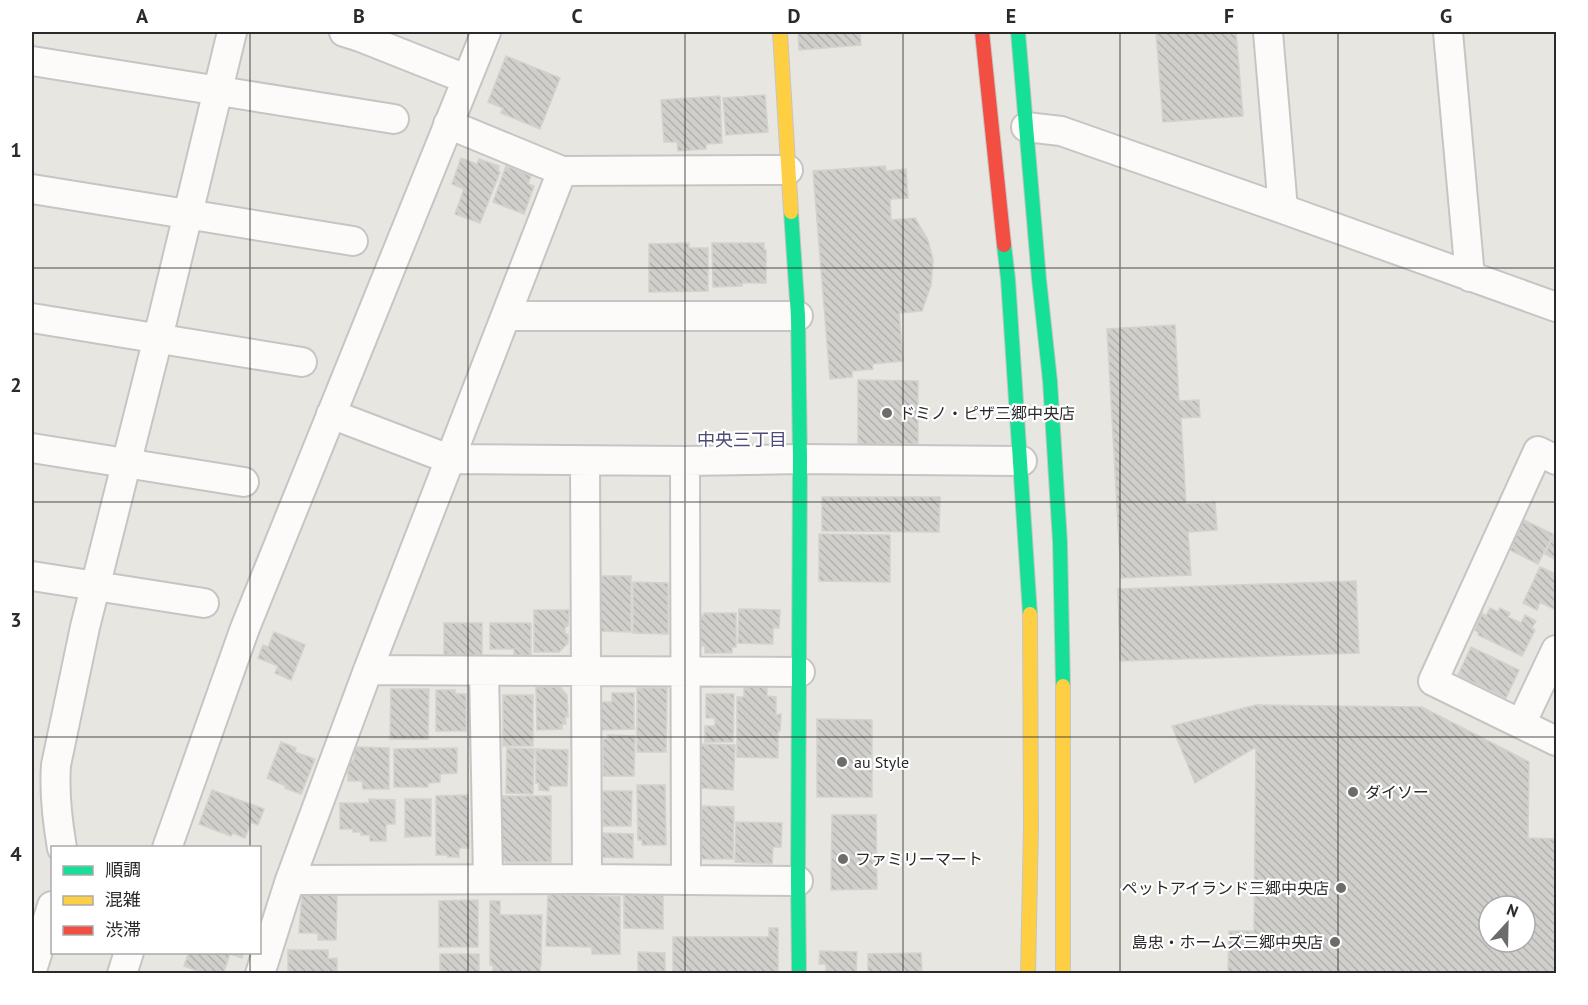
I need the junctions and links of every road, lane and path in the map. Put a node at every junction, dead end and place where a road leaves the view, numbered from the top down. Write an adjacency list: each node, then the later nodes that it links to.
1 (232, 32): 11 (street)
2 (344, 32): 10 (street)
3 (486, 32): 10 (street)
4 (780, 32): 15 (street)
5 (982, 32): 35 (street)
6 (1018, 32): 14 (street)
7 (1268, 32): 18 (street)
8 (1448, 32): 21 (street)
9 (32, 62): 11 (street)
10 (455, 75): 13 (street)
11 (219, 90): 12 (street); 19 (street)
12 (394, 119)
13 (448, 124): 16 (street); 28 (street)
14 (1026, 127): 18 (street); 63 (street)
15 (788, 170): 16 (street); 24 (street)
16 (562, 171): 23 (street)
17 (32, 189): 19 (street)
18 (1283, 209): 21 (street)
19 (188, 215): 20 (street); 26 (street)
20 (353, 241)
21 (1470, 277): 22 (street)
22 (1557, 308)
23 (506, 316): 24 (street); 30 (street)
24 (798, 316): 31 (street)
25 (32, 318): 26 (street)
26 (158, 338): 27 (street); 36 (street)
27 (302, 362)
28 (331, 414): 30 (street); 50 (street)
29 (32, 448): 36 (street)
30 (449, 459): 33 (street); 42 (street)
31 (800, 459): 34 (street); 35 (street); 46 (street)
32 (1557, 460): 47 (street)
33 (585, 461): 34 (street); 44 (street)
34 (684, 461): 45 (street)
35 (1022, 461): 62 (street)
36 (126, 463): 37 (street); 39 (street)
37 (244, 482)
38 (32, 576): 39 (street)
39 (96, 586): 40 (street); 49 (street)
40 (204, 603)
41 (1557, 650): 47 (street)
42 (368, 670): 43 (street); 54 (street)
43 (484, 671): 44 (street); 51 (street)
44 (586, 671): 45 (street); 52 (street)
45 (685, 671): 46 (street); 53 (street)
46 (800, 672): 55 (street)
47 (1521, 724): 48 (street)
48 (1557, 741)
49 (62, 846)
50 (167, 846)
51 (488, 878): 52 (street); 54 (street)
52 (587, 879): 53 (street)
53 (686, 879): 55 (street)
54 (290, 880): 60 (street)
55 (798, 881): 61 (street)
56 (51, 909): 58 (street)
57 (128, 954): 59 (street)
58 (32, 970)
59 (122, 974)
60 (261, 974)
61 (799, 974)
62 (1029, 974)
63 (1063, 974)

